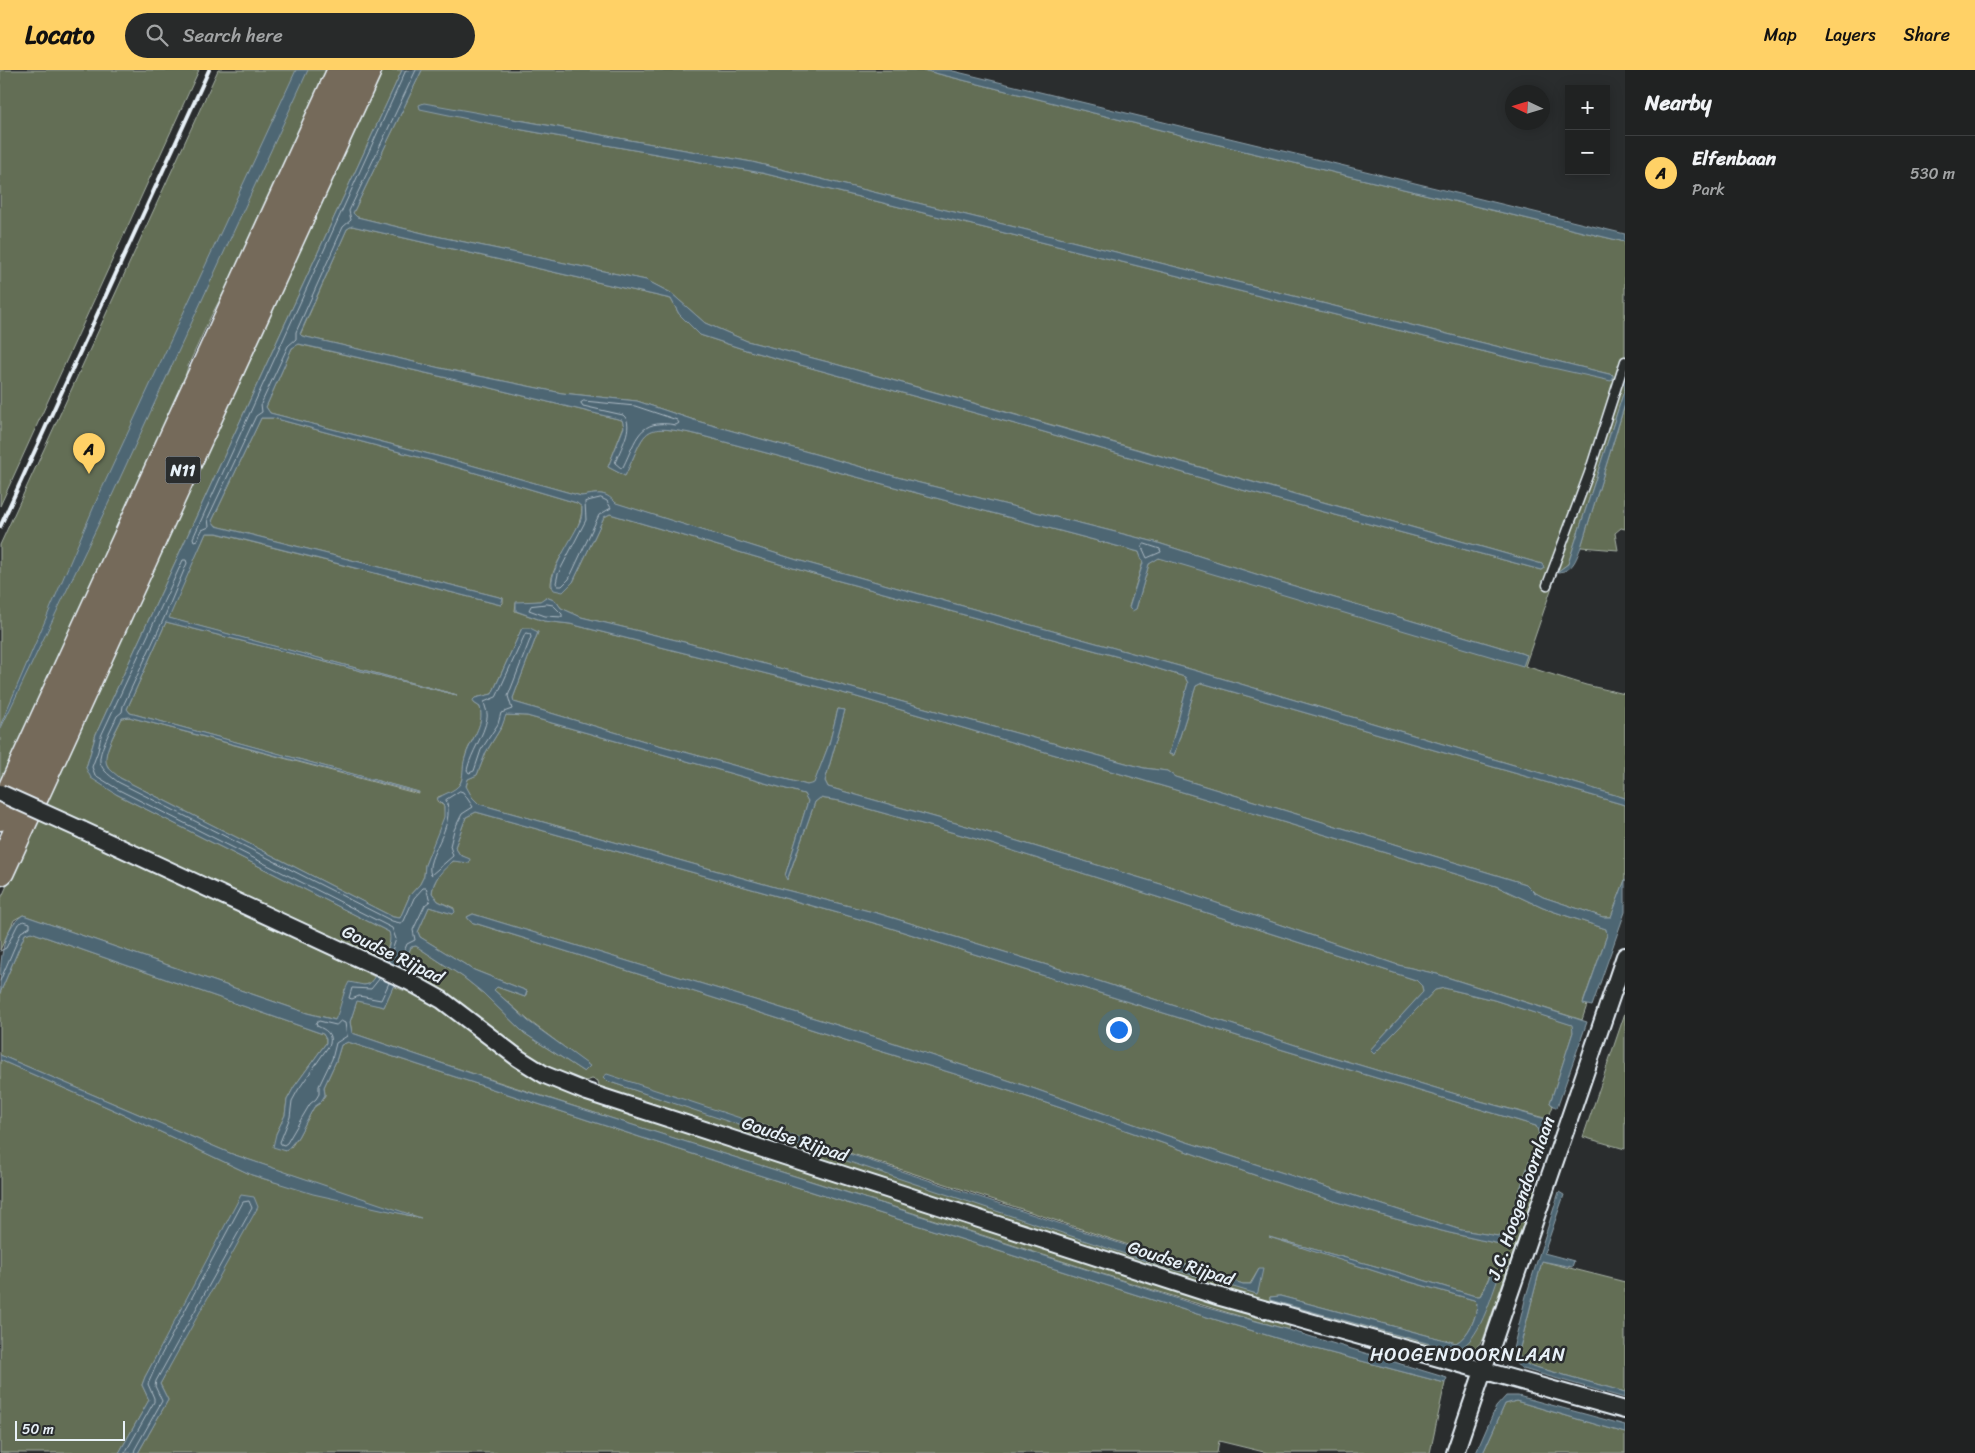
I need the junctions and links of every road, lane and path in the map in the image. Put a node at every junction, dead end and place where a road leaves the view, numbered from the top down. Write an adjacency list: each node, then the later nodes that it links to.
1 (342, 70): 6 (highway, N11)
2 (367, 70): 7 (highway, N11)
3 (1625, 361): 4 (lane)
4 (1547, 584)
5 (0, 793): 9 (street, Goudse Rijpad, bridge)
6 (0, 816)
7 (0, 871)
8 (1625, 956): 9 (street, J.C. Hoogendoornlaan)
9 (1484, 1371): 10 (street, Goudse Rijpad); 11 (street, J.C. Hoogendoornlaan)
10 (1625, 1410)
11 (1455, 1453)

